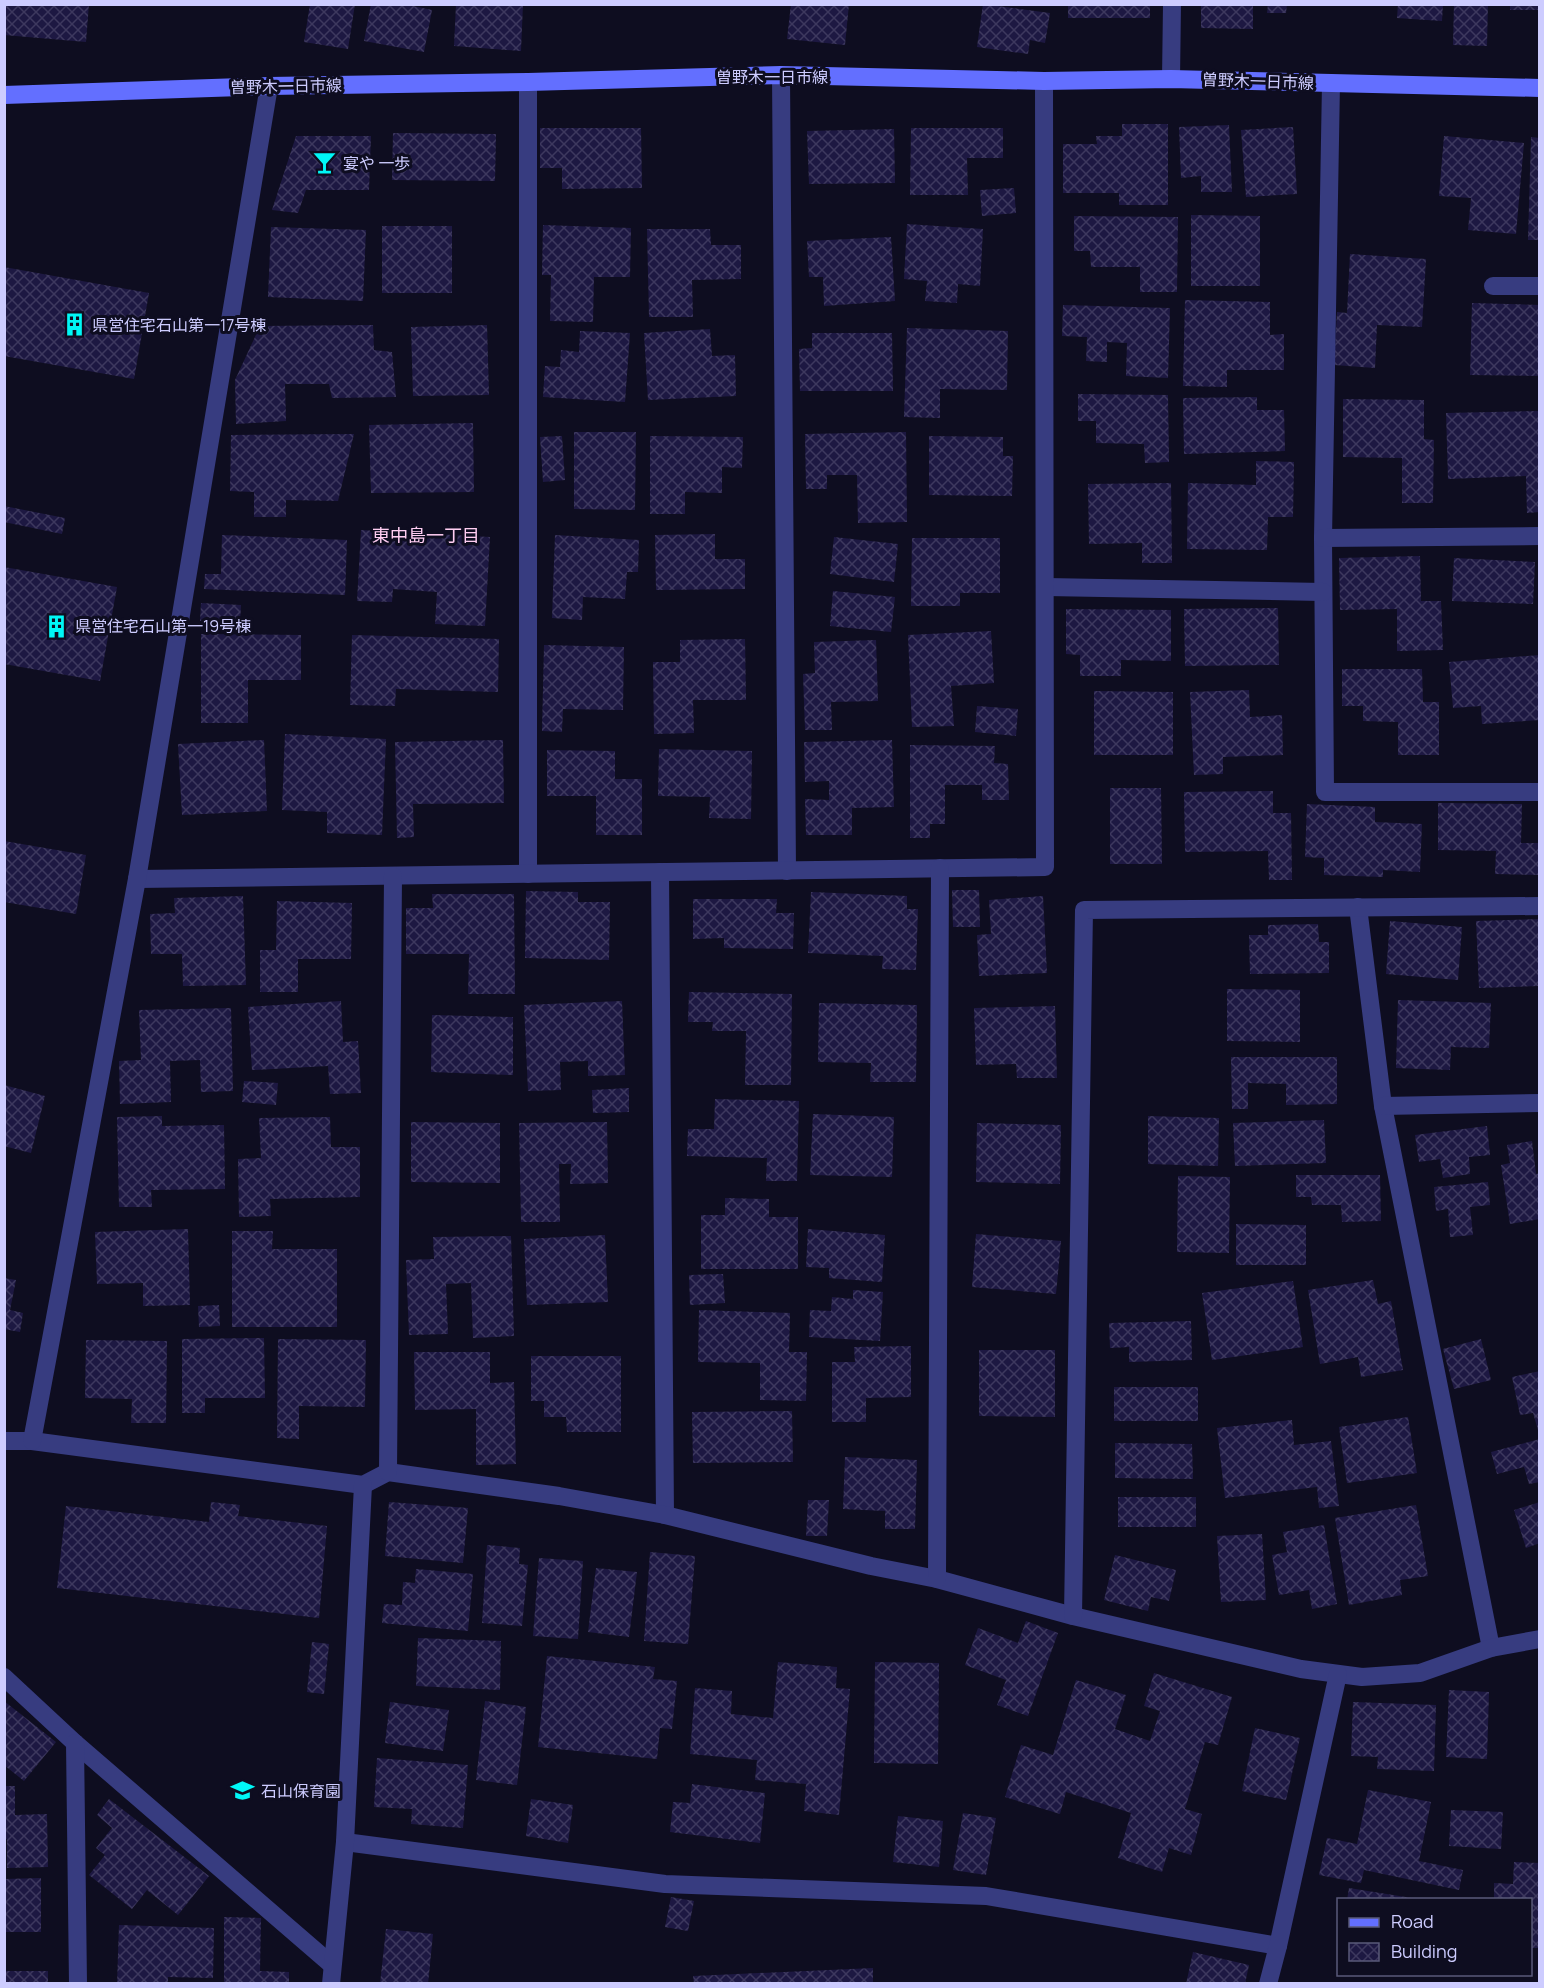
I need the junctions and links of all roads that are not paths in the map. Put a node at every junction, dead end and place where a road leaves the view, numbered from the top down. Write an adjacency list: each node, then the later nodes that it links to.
1 (1172, 4): 3 (street)
2 (781, 75): 4 (main road, 曽野木一日市線); 5 (main road, 曽野木一日市線); 18 (street)
3 (1171, 79): 4 (main road, 曽野木一日市線); 6 (main road, 曽野木一日市線)
4 (1044, 81): 14 (street)
5 (528, 82): 7 (main road, 曽野木一日市線); 20 (street)
6 (1331, 83): 8 (main road, 曽野木一日市線); 13 (street)
7 (268, 86): 9 (main road, 曽野木一日市線); 22 (street)
8 (1539, 88)
9 (4, 95)
10 (1493, 286): 11 (street)
11 (1539, 286)
12 (1539, 536): 13 (street)
13 (1323, 538): 15 (street)
14 (1046, 587): 15 (street); 17 (street)
15 (1323, 592): 16 (street)
16 (1539, 792)
17 (940, 868): 18 (street); 32 (street)
18 (787, 870): 19 (street)
19 (660, 872): 20 (street); 31 (street)
20 (528, 874): 21 (street)
21 (393, 876): 22 (street); 29 (street)
22 (137, 879): 28 (street)
23 (1539, 906): 24 (street)
24 (1358, 907): 26 (street); 33 (street)
25 (1539, 1103): 26 (street)
26 (1383, 1106): 35 (street)
27 (4, 1441): 28 (street)
28 (32, 1441): 30 (street)
29 (388, 1472): 30 (street); 31 (street)
30 (363, 1485): 39 (street)
31 (664, 1515): 32 (street)
32 (937, 1579): 33 (street)
33 (1073, 1616): 36 (street)
34 (1539, 1639): 35 (street)
35 (1491, 1648): 36 (street)
36 (1338, 1674): 40 (street)
37 (4, 1677): 38 (street)
38 (75, 1743): 41 (street); 42 (street)
39 (345, 1842): 40 (street); 41 (street)
40 (1278, 1946): 43 (street)
41 (332, 1974)
42 (78, 1983)
43 (1268, 1983)

